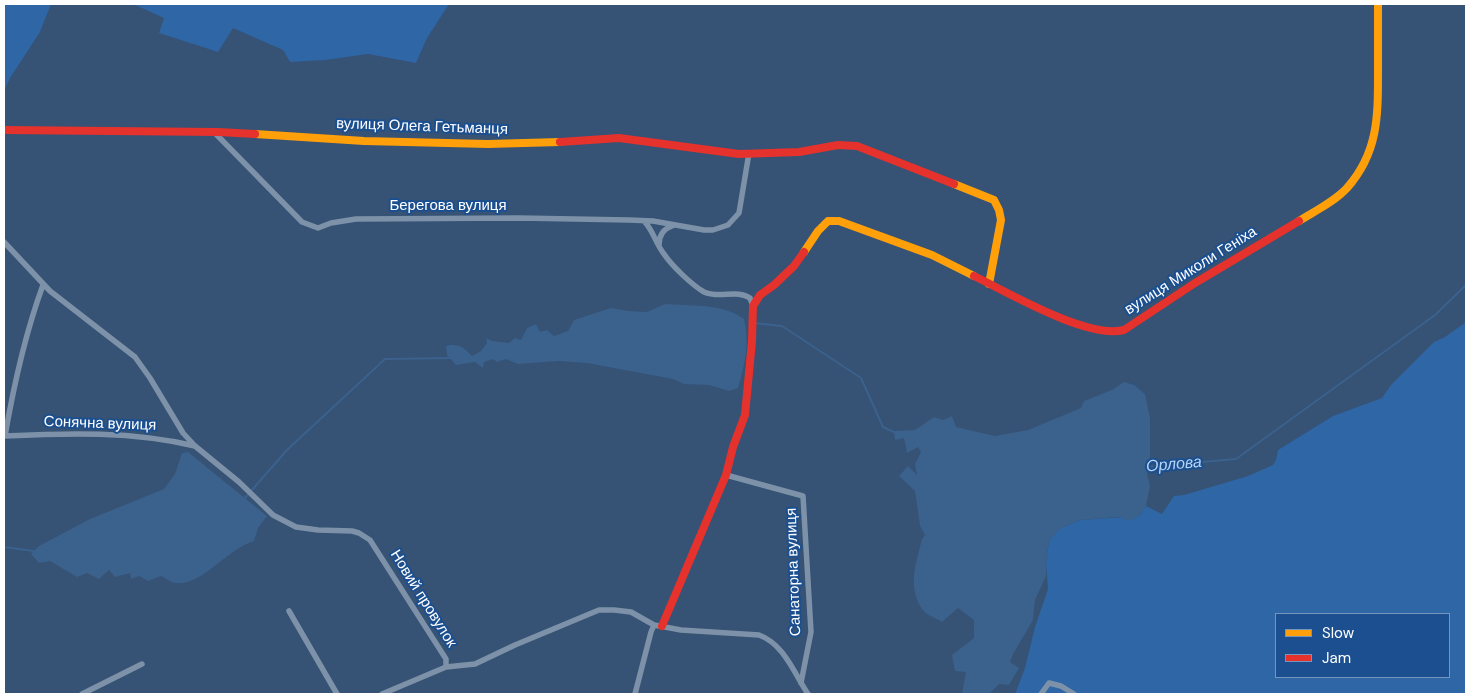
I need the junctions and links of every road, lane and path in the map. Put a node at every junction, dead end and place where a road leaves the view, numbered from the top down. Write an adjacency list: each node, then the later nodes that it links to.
1 (1378, 4): 9 (street, вулиця Миколи Геніха)
2 (4, 130): 3 (street, вулиця Олега Гетьманця)
3 (214, 132): 4 (street, вулиця Олега Гетьманця); 5 (street, Берегова вулиця)
4 (750, 153): 6 (street, Берегова вулиця); 9 (street, вулиця Олега Гетьманця)
5 (644, 221): 6 (street, Берегова вулиця); 8 (street)
6 (674, 226): 8 (street)
7 (4, 242): 10 (street)
8 (659, 246): 11 (street)
9 (988, 284): 11 (street, вулиця Миколи Геніха)
10 (43, 285): 12 (street); 13 (street)
11 (753, 306): 14 (street)
12 (4, 436): 13 (street, Сонячна вулиця)
13 (195, 446): 18 (street, Новий провулок)
14 (726, 475): 16 (street); 19 (street, Санаторна вулиця)
15 (290, 611): 21 (street)
16 (658, 626): 18 (street); 19 (street); 23 (street)
17 (142, 664): 20 (street)
18 (446, 667): 22 (street)
19 (801, 683): 24 (street)
20 (82, 694)
21 (337, 694)
22 (382, 694)
23 (635, 694)
24 (808, 694)
25 (1041, 694): 26 (street)
26 (1074, 694)

